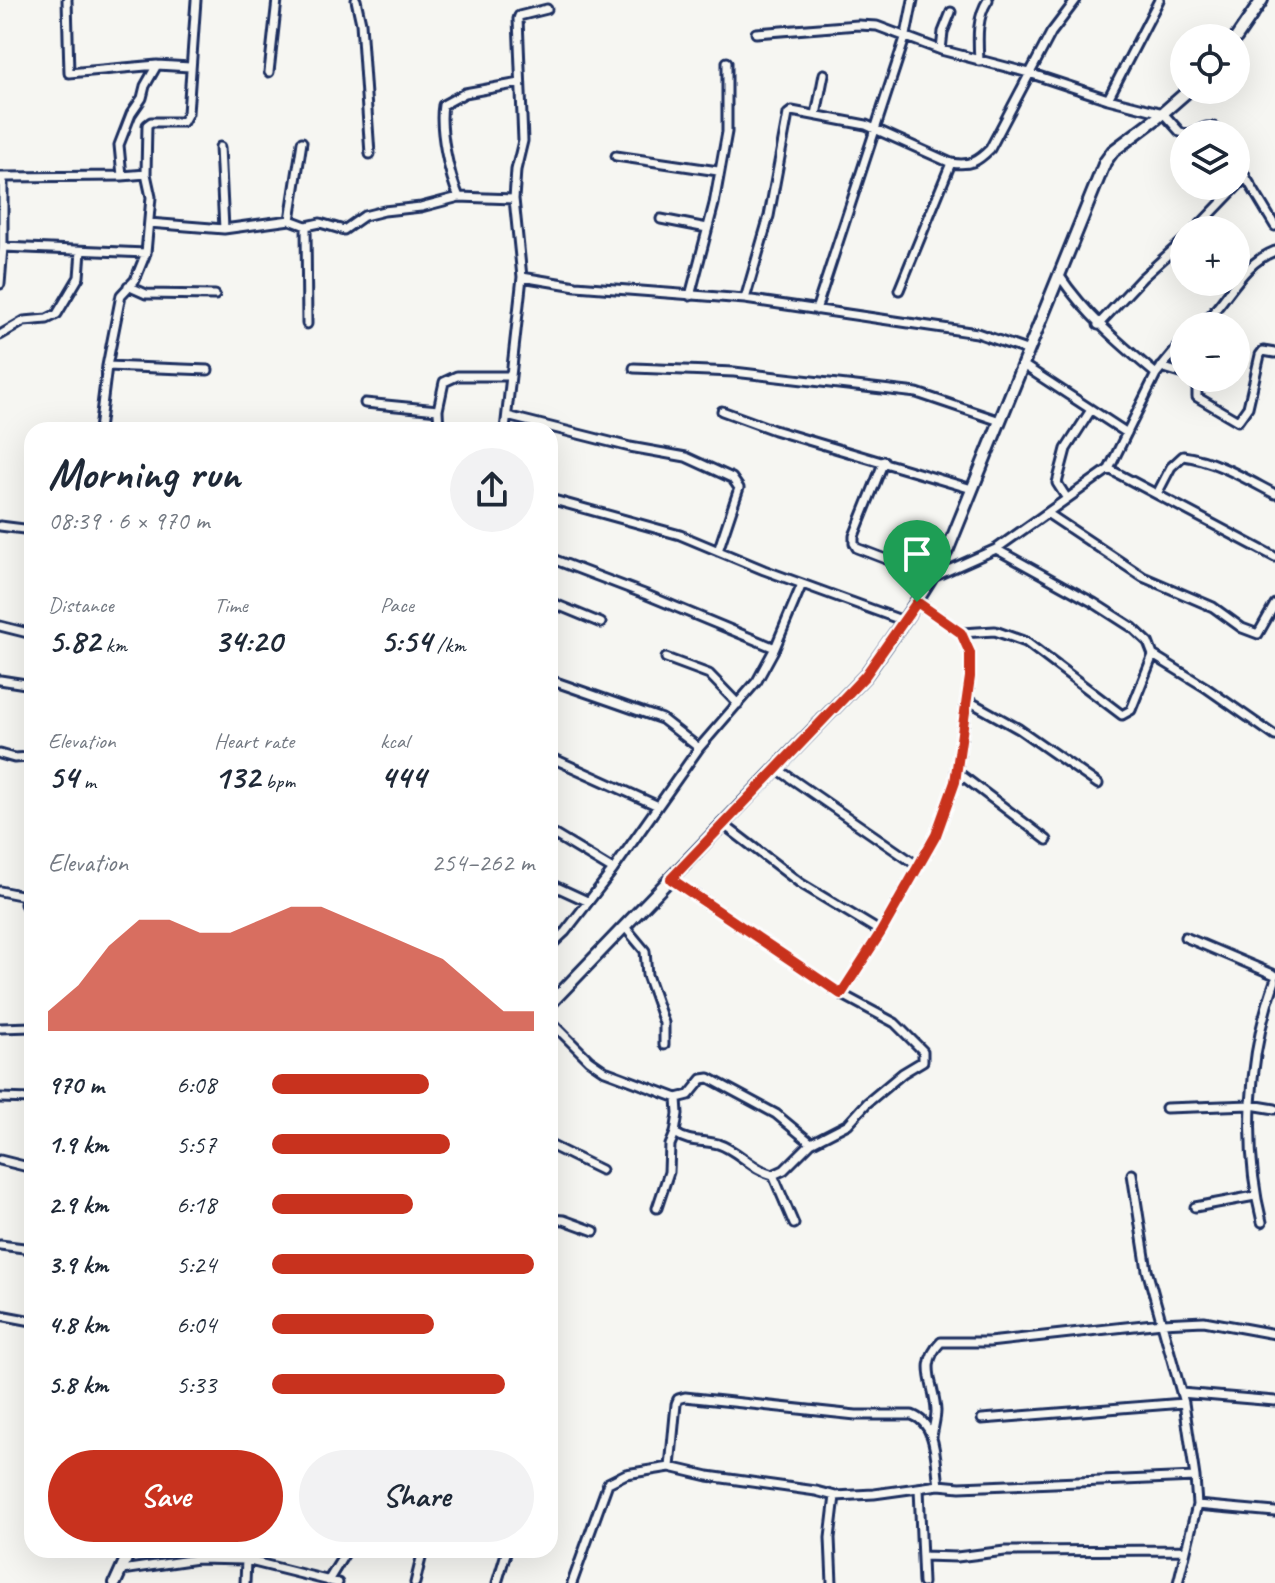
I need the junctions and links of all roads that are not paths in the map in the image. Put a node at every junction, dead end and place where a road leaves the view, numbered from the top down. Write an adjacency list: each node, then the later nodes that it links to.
1 (67, 0): 18 (street)
2 (196, 0): 19 (street)
3 (277, 0): 20 (street)
4 (356, 0): 32 (street)
5 (913, 0): 14 (street)
6 (988, 0): 16 (street)
7 (1076, 0): 21 (street)
8 (1159, 0): 24 (street)
9 (1262, 0): 12 (street)
10 (547, 9): 23 (street)
11 (951, 12): 15 (street)
12 (1246, 24)
13 (756, 33): 14 (street)
14 (906, 35): 15 (street); 29 (street)
15 (941, 50): 16 (street)
16 (979, 61): 21 (street)
17 (727, 62): 35 (street)
18 (157, 65): 19 (street); 37 (street)
19 (190, 67): 36 (street)
20 (269, 72)
21 (1029, 73): 24 (street); 34 (street)
22 (824, 74): 27 (street)
23 (520, 83): 40 (street); 41 (street)
24 (1108, 99): 26 (street)
25 (1173, 104): 26 (street)
26 (1163, 113): 28 (street); 56 (street)
27 (816, 115): 29 (street); 63 (street)
28 (1170, 121)
29 (875, 129): 34 (street); 64 (street)
30 (302, 142): 45 (street)
31 (220, 147): 50 (street)
32 (370, 154)
33 (616, 156): 35 (street)
34 (951, 163): 60 (street)
35 (718, 171): 49 (street)
36 (146, 174): 37 (street); 46 (street)
37 (122, 176): 38 (street)
38 (2, 177): 51 (street)
39 (1250, 184): 48 (street)
40 (459, 197): 41 (street); 47 (street)
41 (514, 199): 57 (street)
42 (1224, 200): 43 (street)
43 (1208, 216)
44 (661, 219): 49 (street)
45 (290, 220): 47 (street); 50 (street)
46 (149, 223): 50 (street); 54 (street)
47 (306, 226): 66 (street)
48 (1275, 226)
49 (707, 228): 62 (street)
50 (224, 229)
51 (3, 247): 52 (street); 58 (street)
52 (81, 251): 54 (street); 68 (street)
53 (1275, 251): 65 (street)
54 (146, 253): 59 (street)
55 (1170, 253): 67 (street)
56 (1059, 275): 67 (street); 69 (street)
57 (522, 277): 62 (street); 78 (street)
58 (0, 284)
59 (128, 286): 61 (street); 73 (street)
60 (899, 290)
61 (215, 295)
62 (690, 296): 63 (street)
63 (745, 299): 64 (street)
64 (816, 310): 69 (street)
65 (1215, 312)
66 (307, 324)
67 (1098, 325): 76 (street)
68 (0, 335)
69 (1029, 351): 72 (street)
70 (1275, 353): 79 (street)
71 (1170, 357): 76 (street)
72 (1023, 365): 82 (street); 85 (street)
73 (107, 366): 75 (street); 86 (street)
74 (634, 368): 85 (street)
75 (208, 370)
76 (1158, 371): 77 (street); 91 (street)
77 (1170, 372)
78 (511, 376): 81 (street); 84 (street)
79 (1197, 392)
80 (365, 403): 81 (street)
81 (438, 410): 87 (street)
82 (1091, 410): 91 (street); 97 (street)
83 (722, 411): 92 (street)
84 (507, 416): 88 (street); 89 (street)
85 (1000, 421): 94 (street)
86 (100, 422)
87 (439, 422)
88 (506, 422)
89 (531, 422)
90 (558, 429): 103 (street)
91 (1127, 433): 93 (street)
92 (884, 461): 94 (street); 106 (street)
93 (1109, 469): 95 (street); 97 (street)
94 (972, 489): 106 (street)
95 (1157, 494): 96 (street); 104 (street)
96 (1275, 494)
97 (1066, 497): 99 (street)
98 (558, 501): 103 (street)
99 (1047, 513): 102 (street); 109 (street)
100 (0, 526): 101 (street)
101 (24, 529)
102 (996, 549): 106 (street); 117 (street)
103 (718, 551): 107 (street)
104 (1275, 557)
105 (558, 561): 116 (street)
106 (933, 577): 108 (street)
107 (802, 584): 111 (street); 116 (street)
108 (917, 602): 111 (street); 115 (street)
109 (1275, 604)
110 (558, 605): 112 (street)
111 (904, 621): 129 (street)
112 (601, 623)
113 (0, 626): 114 (street)
114 (24, 632)
115 (961, 633): 117 (street); 122 (street)
116 (775, 648): 123 (street)
117 (1153, 655): 124 (street)
118 (666, 658): 123 (street)
119 (0, 680): 121 (street)
120 (558, 683): 125 (street)
121 (24, 684)
122 (967, 700): 130 (street); 131 (street)
123 (738, 704): 125 (street)
124 (1275, 736)
125 (699, 748): 132 (street)
126 (0, 757): 127 (street)
127 (24, 757)
128 (558, 761): 132 (street)
129 (776, 768): 133 (street); 136 (street)
130 (956, 771): 135 (street); 136 (street)
131 (1098, 784)
132 (656, 805): 137 (street)
133 (723, 824): 138 (street); 144 (street)
134 (558, 837): 137 (street)
135 (1047, 840)
136 (918, 866): 144 (street)
137 (613, 870): 142 (street)
138 (671, 879): 143 (street); 149 (street)
139 (558, 888): 142 (street)
140 (0, 891): 141 (street)
141 (24, 896)
142 (587, 901): 146 (street)
143 (625, 927): 150 (street); 154 (street)
144 (881, 932): 149 (street)
145 (1185, 937): 147 (street)
146 (558, 939)
147 (1275, 975)
148 (1275, 981): 158 (street)
149 (841, 994): 162 (street)
150 (558, 996)
151 (24, 1027): 152 (street)
152 (0, 1028)
153 (558, 1029): 156 (street)
154 (664, 1045)
155 (0, 1098): 157 (street)
156 (677, 1098): 161 (street); 162 (street)
157 (24, 1099)
158 (1251, 1105): 159 (street); 160 (street); 169 (street)
159 (1166, 1108)
160 (1275, 1109)
161 (675, 1133): 168 (street); 171 (street)
162 (811, 1143): 168 (street)
163 (558, 1149): 166 (street)
164 (0, 1160): 165 (street)
165 (24, 1166)
166 (601, 1170)
167 (1132, 1174): 180 (street)
168 (773, 1175): 174 (street)
169 (1255, 1196): 170 (street); 173 (street)
170 (1195, 1207)
171 (657, 1208)
172 (558, 1220): 175 (street)
173 (1262, 1222)
174 (794, 1224)
175 (594, 1231)
176 (0, 1245): 177 (street)
177 (24, 1248)
178 (0, 1315): 179 (street)
179 (24, 1320)
180 (1162, 1323): 181 (street); 182 (street); 186 (street)
181 (1275, 1334)
182 (1181, 1393): 183 (street); 184 (street)
183 (1275, 1401)
184 (1184, 1403): 185 (street); 188 (street)
185 (982, 1419)
186 (932, 1437): 187 (street); 189 (street)
187 (670, 1467): 191 (street); 208 (street)
188 (1195, 1477): 189 (street); 192 (street)
189 (939, 1485): 190 (street)
190 (919, 1488): 191 (street); 195 (street)
191 (835, 1496): 209 (street)
192 (1197, 1505): 193 (street); 194 (street)
193 (1275, 1512)
194 (1184, 1550): 195 (street); 211 (street)
195 (922, 1556): 210 (street)
196 (127, 1558): 201 (street)
197 (342, 1558): 202 (street)
198 (421, 1558): 206 (street)
199 (505, 1558): 207 (street)
200 (246, 1560): 201 (street); 202 (street); 204 (street)
201 (122, 1570): 203 (street)
202 (328, 1581): 205 (street)
203 (115, 1583)
204 (245, 1583)
205 (338, 1583)
206 (415, 1583)
207 (497, 1583)
208 (572, 1583)
209 (832, 1583)
210 (923, 1583)
211 (1178, 1583)

